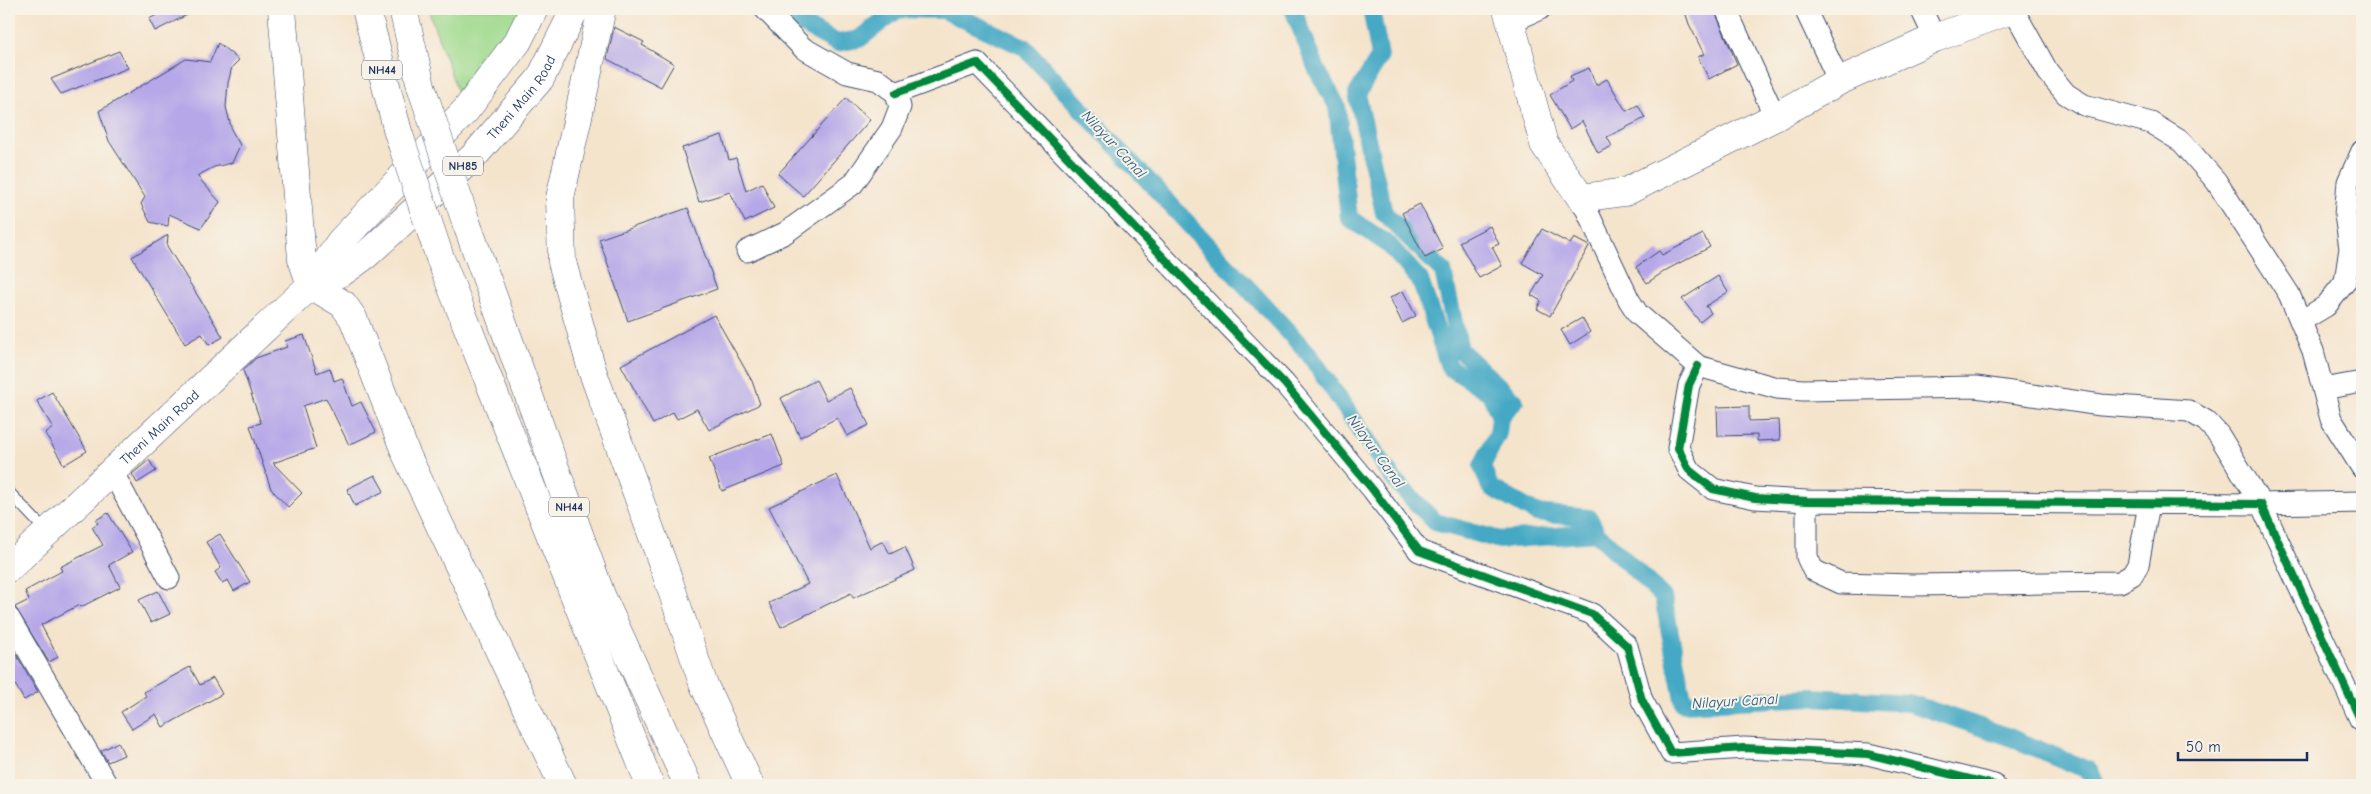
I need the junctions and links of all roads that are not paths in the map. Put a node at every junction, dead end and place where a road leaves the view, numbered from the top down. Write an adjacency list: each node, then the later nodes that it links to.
1 (282, 9): 21 (main road)
2 (366, 9): 40 (main road, NH44, bridge)
3 (403, 9): 41 (main road, NH44, bridge)
4 (534, 9): 21 (main road, Theni Main Road / NH85)
5 (575, 9): 21 (main road, Theni Main Road / NH85)
6 (599, 9): 42 (main road)
7 (765, 9): 16 (street)
8 (1540, 9): 13 (street)
9 (1726, 9): 17 (street)
10 (1805, 9): 15 (street)
11 (1921, 9): 14 (street)
12 (2013, 9): 14 (main road); 22 (street)
13 (1509, 15): 19 (main road)
14 (1934, 38): 15 (main road)
15 (1839, 81): 17 (main road)
16 (896, 93): 20 (street); 43 (street)
17 (1776, 117): 19 (main road)
18 (2362, 151): 22 (street)
19 (1581, 198): 23 (street)
20 (747, 251)
21 (311, 286): 27 (main road, Theni Main Road); 39 (main road)
22 (2301, 321): 25 (street)
23 (1698, 366): 29 (street); 32 (street)
24 (2362, 382): 25 (street)
25 (2323, 389): 26 (street)
26 (2362, 468)
27 (112, 471): 33 (main road, Theni Main Road); 35 (street)
28 (9, 492): 33 (lane)
29 (1807, 501): 31 (street); 31 (street)
30 (2362, 502): 32 (street)
31 (2149, 504): 32 (street)
32 (2261, 504): 37 (street)
33 (47, 532): 34 (main road, Theni Main Road)
34 (9, 568)
35 (169, 578)
36 (9, 618): 38 (street)
37 (2360, 720)
38 (107, 785)
39 (563, 785)
40 (650, 785)
41 (688, 785)
42 (750, 785)
43 (1994, 785)

